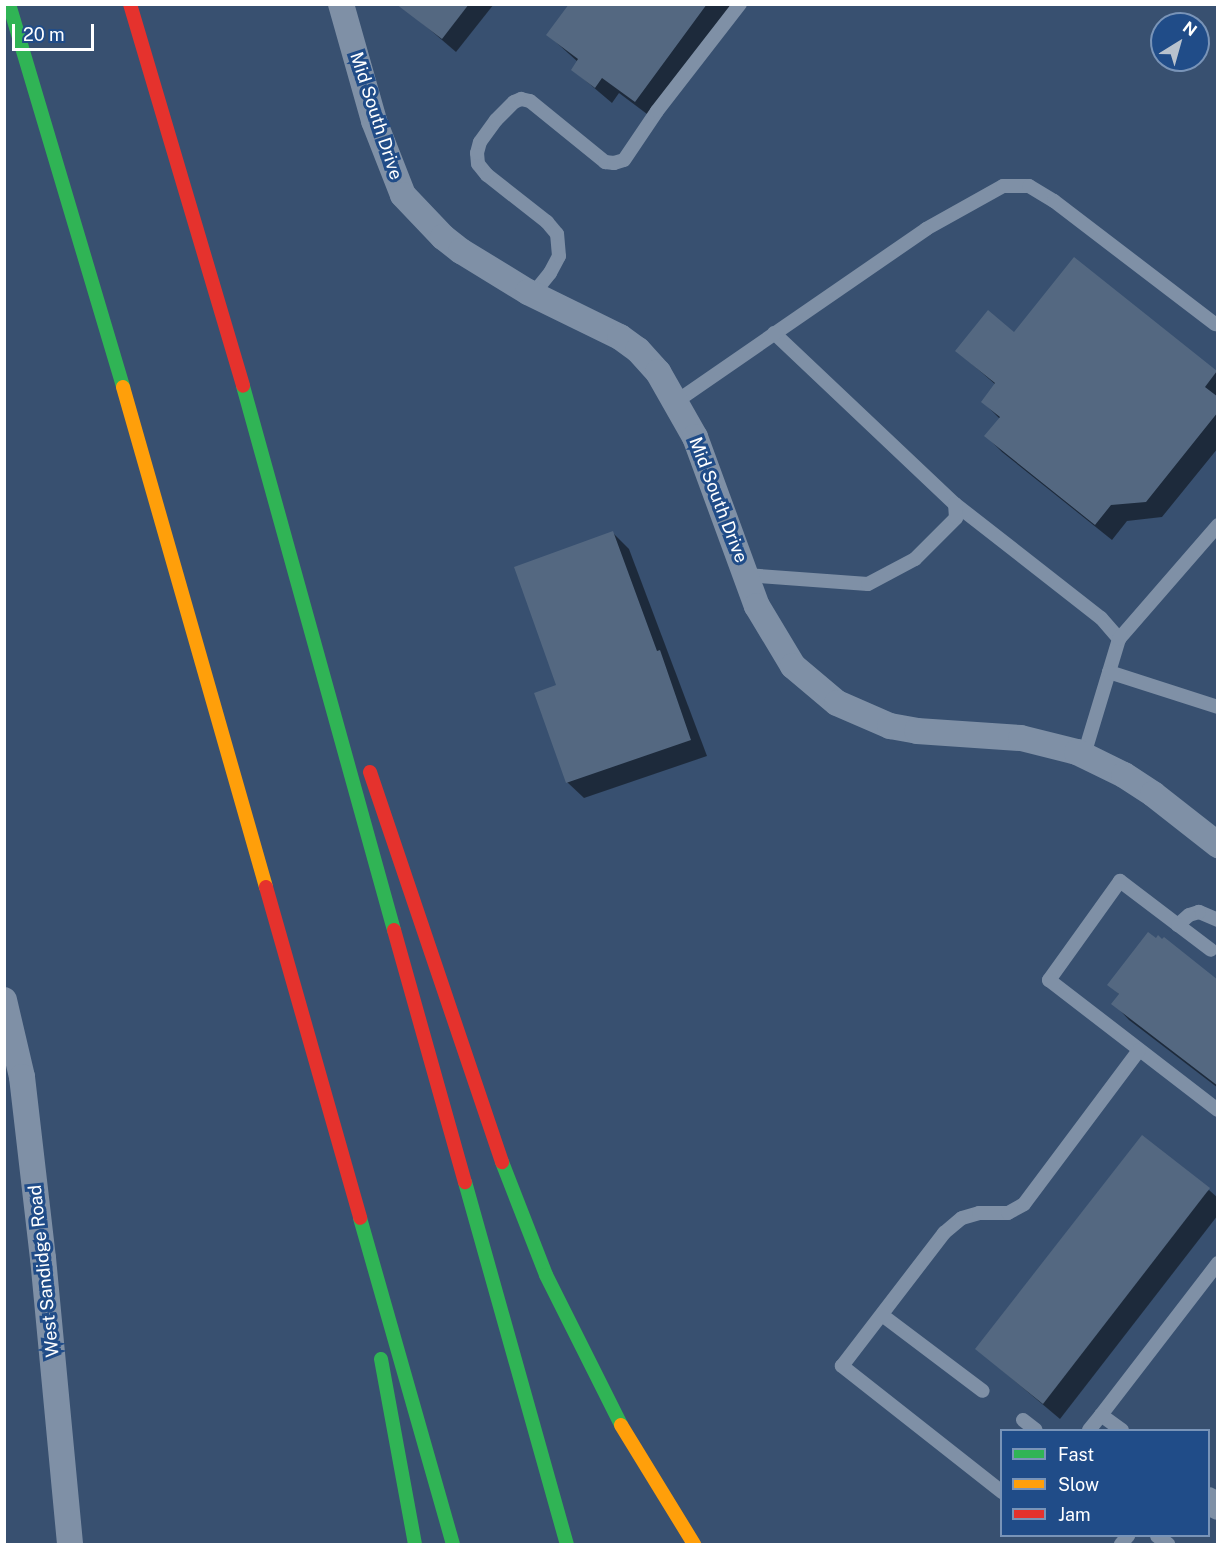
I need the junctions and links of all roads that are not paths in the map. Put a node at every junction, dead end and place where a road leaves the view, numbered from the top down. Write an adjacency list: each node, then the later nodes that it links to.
1 (9, 4): 26 (highway)
2 (130, 4): 12 (highway)
3 (340, 4): 5 (street, Mid South Drive)
4 (740, 4): 5 (lane)
5 (533, 294): 8 (street, Mid South Drive)
6 (1215, 324): 7 (lane)
7 (774, 333): 8 (lane); 9 (lane)
8 (677, 401): 11 (street, Mid South Drive)
9 (955, 504): 11 (lane); 13 (lane)
10 (1218, 525): 13 (lane)
11 (746, 575): 17 (street, Mid South Drive)
12 (304, 612): 16 (highway); 39 (highway)
13 (1119, 639): 14 (lane)
14 (1109, 672): 15 (lane); 17 (lane)
15 (1218, 707)
16 (353, 731)
17 (1083, 755): 19 (street, Mid South Drive)
18 (367, 764): 40 (highway)
19 (1217, 845)
20 (1218, 920): 21 (lane)
21 (1178, 925): 22 (lane); 24 (lane)
22 (1211, 950)
23 (4, 1000): 36 (street, West Sandidge Road)
24 (1139, 1050): 25 (lane); 28 (lane)
25 (1218, 1110)
26 (369, 1244): 37 (highway); 38 (highway)
27 (1218, 1263): 30 (lane)
28 (882, 1315): 29 (lane); 35 (lane)
29 (983, 1391)
30 (1101, 1415): 33 (lane); 34 (lane)
31 (1023, 1420): 32 (lane)
32 (1034, 1429)
33 (1090, 1429)
34 (1119, 1429)
35 (1000, 1490)
36 (70, 1545)
37 (415, 1545)
38 (453, 1545)
39 (567, 1545)
40 (694, 1545)

